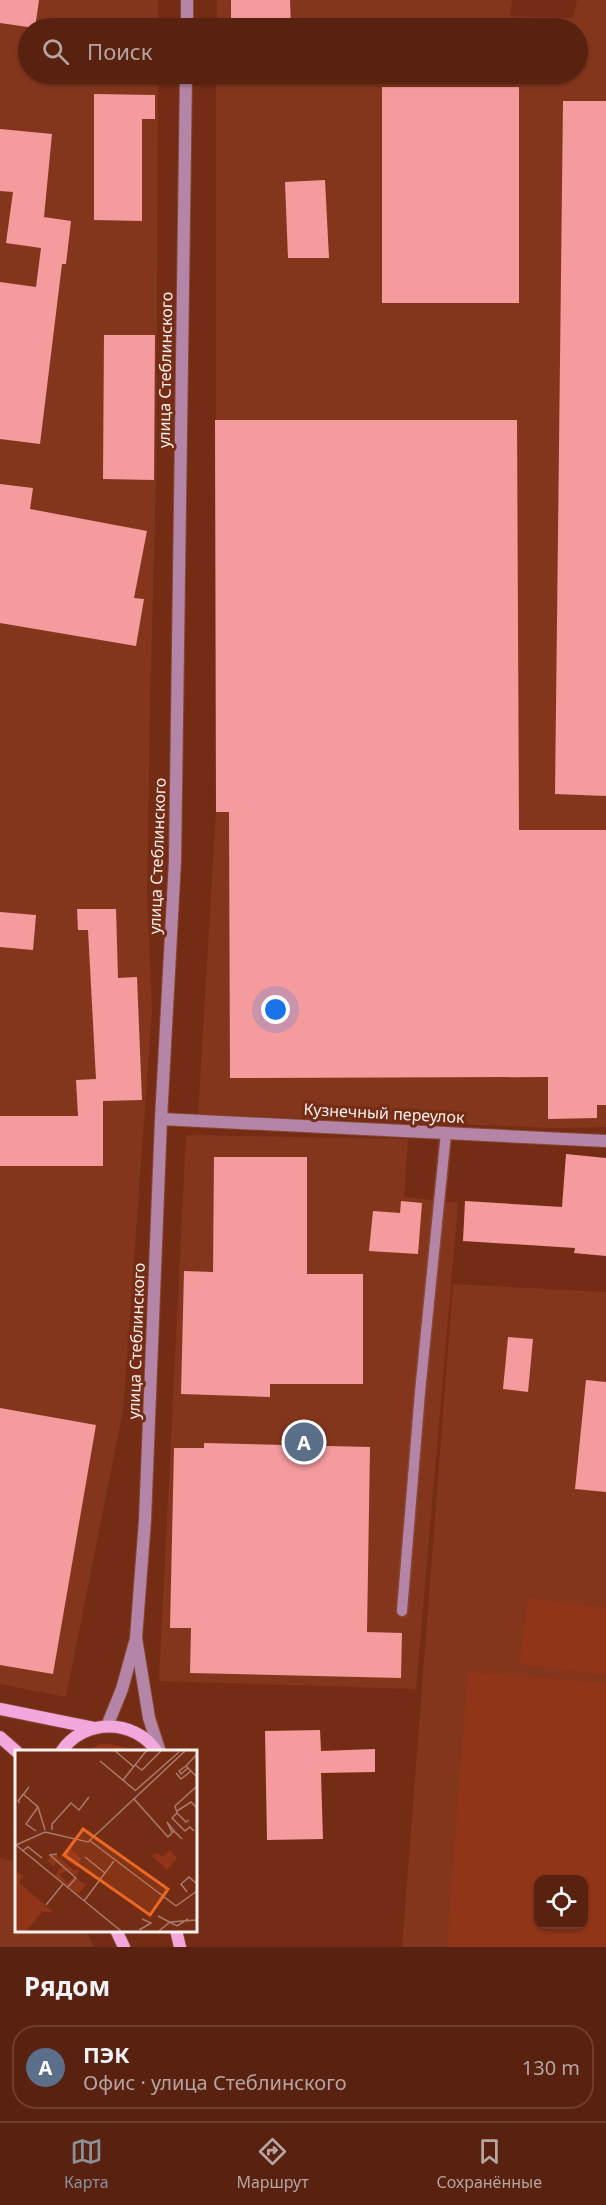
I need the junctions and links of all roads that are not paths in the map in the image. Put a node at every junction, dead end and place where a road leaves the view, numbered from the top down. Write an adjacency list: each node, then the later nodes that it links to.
1 (187, 0): 2 (street)
2 (187, 18)
3 (186, 84): 4 (street, улица Стеблинского)
4 (161, 1119): 5 (street, Кузнечный переулок); 8 (street, улица Стеблинского)
5 (446, 1133): 6 (street, Кузнечный переулок); 7 (lane)
6 (606, 1141)
7 (402, 1611)
8 (136, 1638): 10 (street); 15 (street)
9 (0, 1709): 10 (main road)
10 (100, 1727): 13 (main road); 14 (main road)
11 (0, 1737): 12 (main road)
12 (15, 1750)
13 (63, 1750)
14 (157, 1750)
15 (158, 1750)
16 (117, 1932): 18 (main road)
17 (176, 1932): 19 (main road)
18 (124, 1947)
19 (180, 1947)

